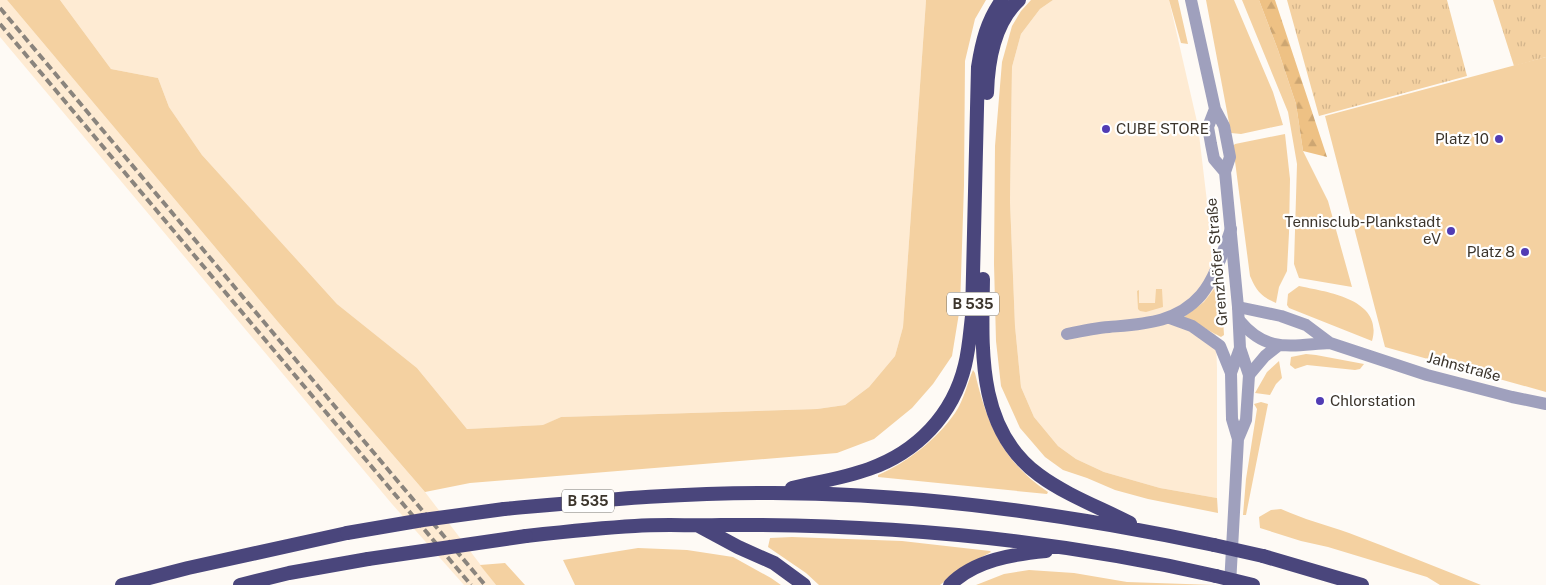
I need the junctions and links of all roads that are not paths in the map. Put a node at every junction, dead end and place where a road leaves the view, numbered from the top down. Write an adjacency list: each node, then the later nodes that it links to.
1 (1002, 0): 15 (highway, B 535)
2 (1019, 0): 17 (highway, B 535)
3 (1191, 0): 4 (street, Grenzhöfer Straße)
4 (1231, 229): 5 (street, Grenzhöfer Straße); 6 (street)
5 (1238, 314): 8 (street); 9 (street); 10 (street, Grenzhöfer Straße)
6 (1170, 318): 7 (street); 11 (street)
7 (1067, 334)
8 (1330, 343): 9 (street); 13 (street, Jahnstraße)
9 (1279, 345): 12 (street)
10 (1240, 348): 11 (street, Grenzhöfer Straße); 12 (street, Grenzhöfer Straße)
11 (1232, 373): 14 (street, Grenzhöfer Straße)
12 (1249, 375): 14 (street, Grenzhöfer Straße)
13 (1546, 404)
14 (1238, 439): 23 (street, Grenzhöfer Straße)
15 (772, 493): 17 (highway, B 535); 19 (highway, B 535, bridge)
16 (696, 525): 18 (highway, B 535); 20 (highway, B 535, bridge); 21 (highway, B 535)
17 (1144, 530): 25 (highway, B 535, bridge)
18 (1069, 548): 22 (highway, B 535); 24 (highway, B 535, bridge)
19 (122, 585)
20 (240, 585)
21 (804, 585)
22 (950, 585)
23 (1230, 585)
24 (1254, 585)
25 (1362, 585)

